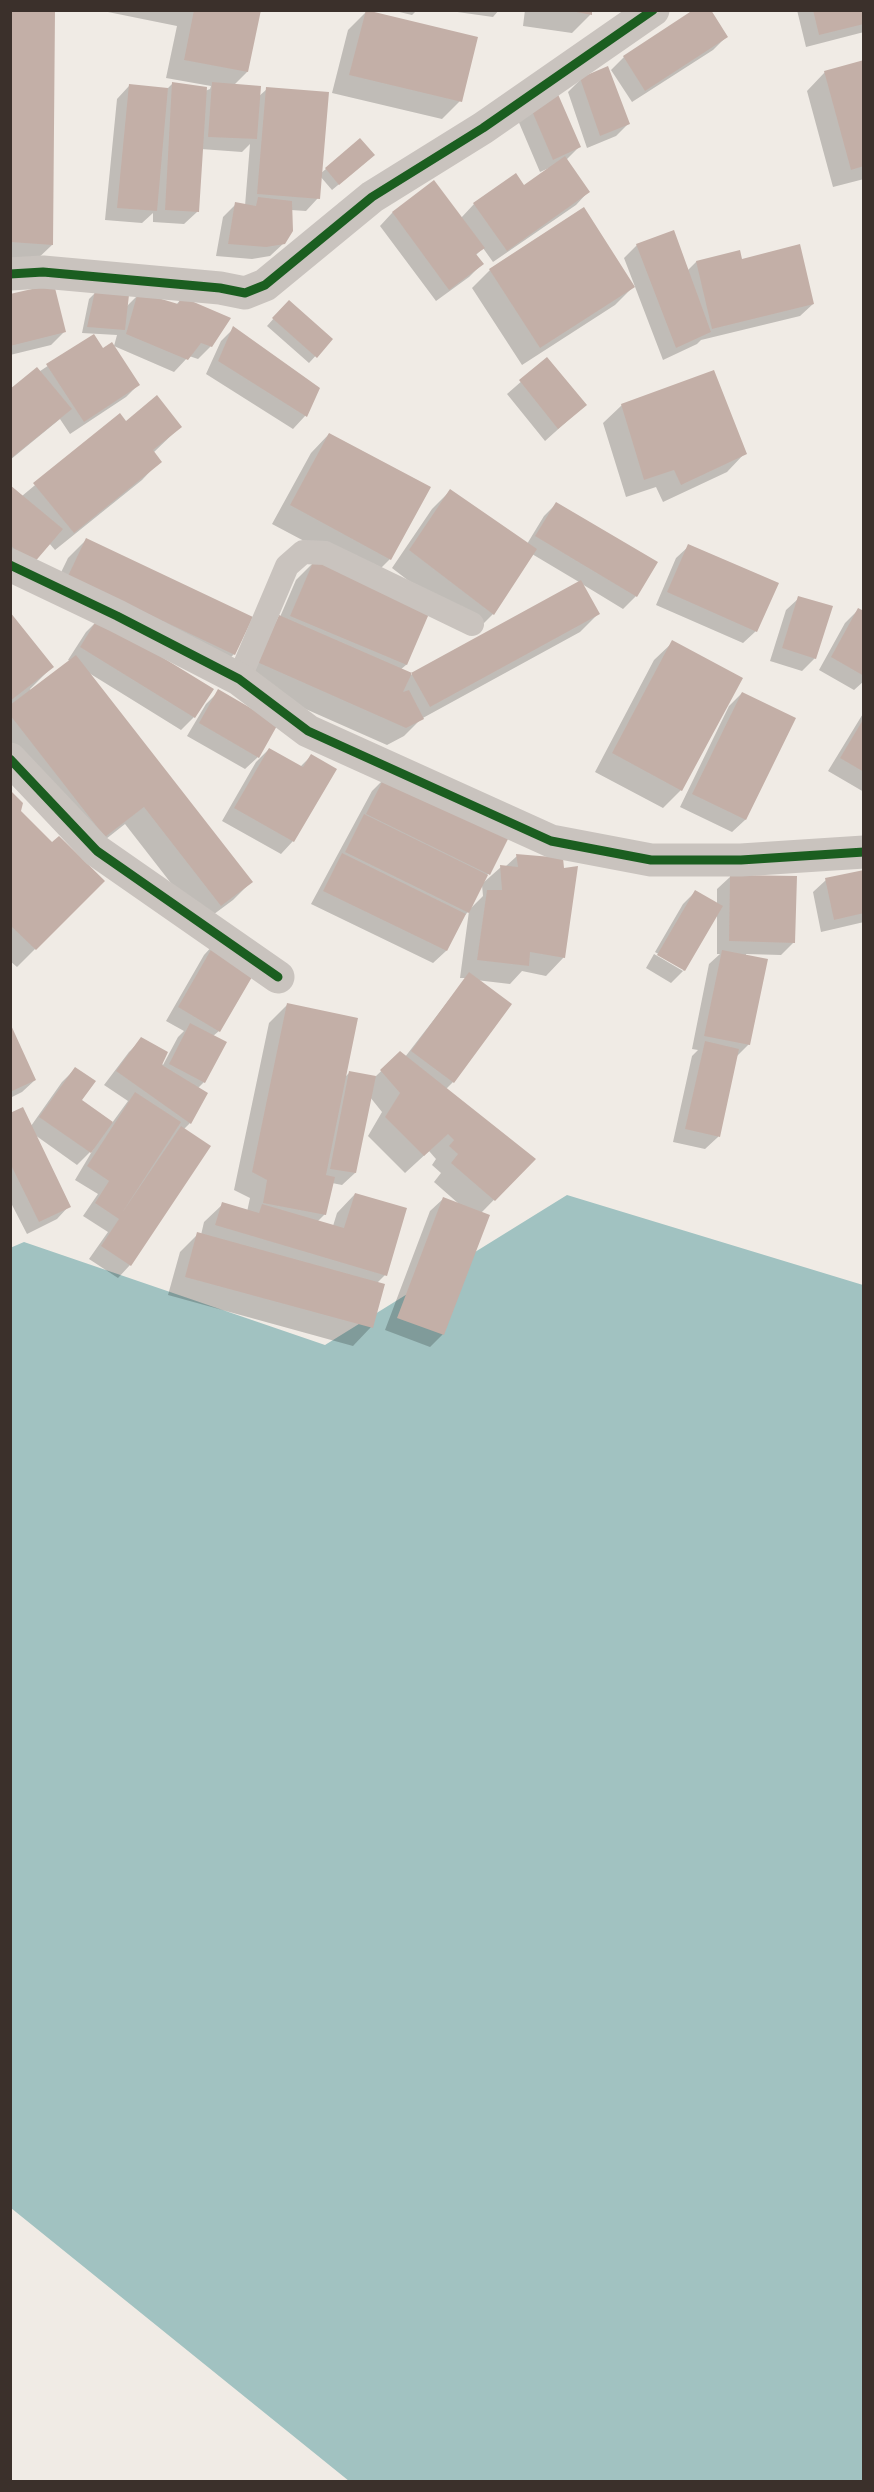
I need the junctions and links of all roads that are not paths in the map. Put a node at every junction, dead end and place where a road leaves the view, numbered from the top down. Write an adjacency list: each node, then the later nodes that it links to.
1 (653, 10): 2 (street)
2 (10, 274)
3 (10, 565): 5 (street)
4 (472, 624): 5 (lane)
5 (239, 680): 7 (street)
6 (10, 759): 8 (street)
7 (864, 852)
8 (278, 977)

